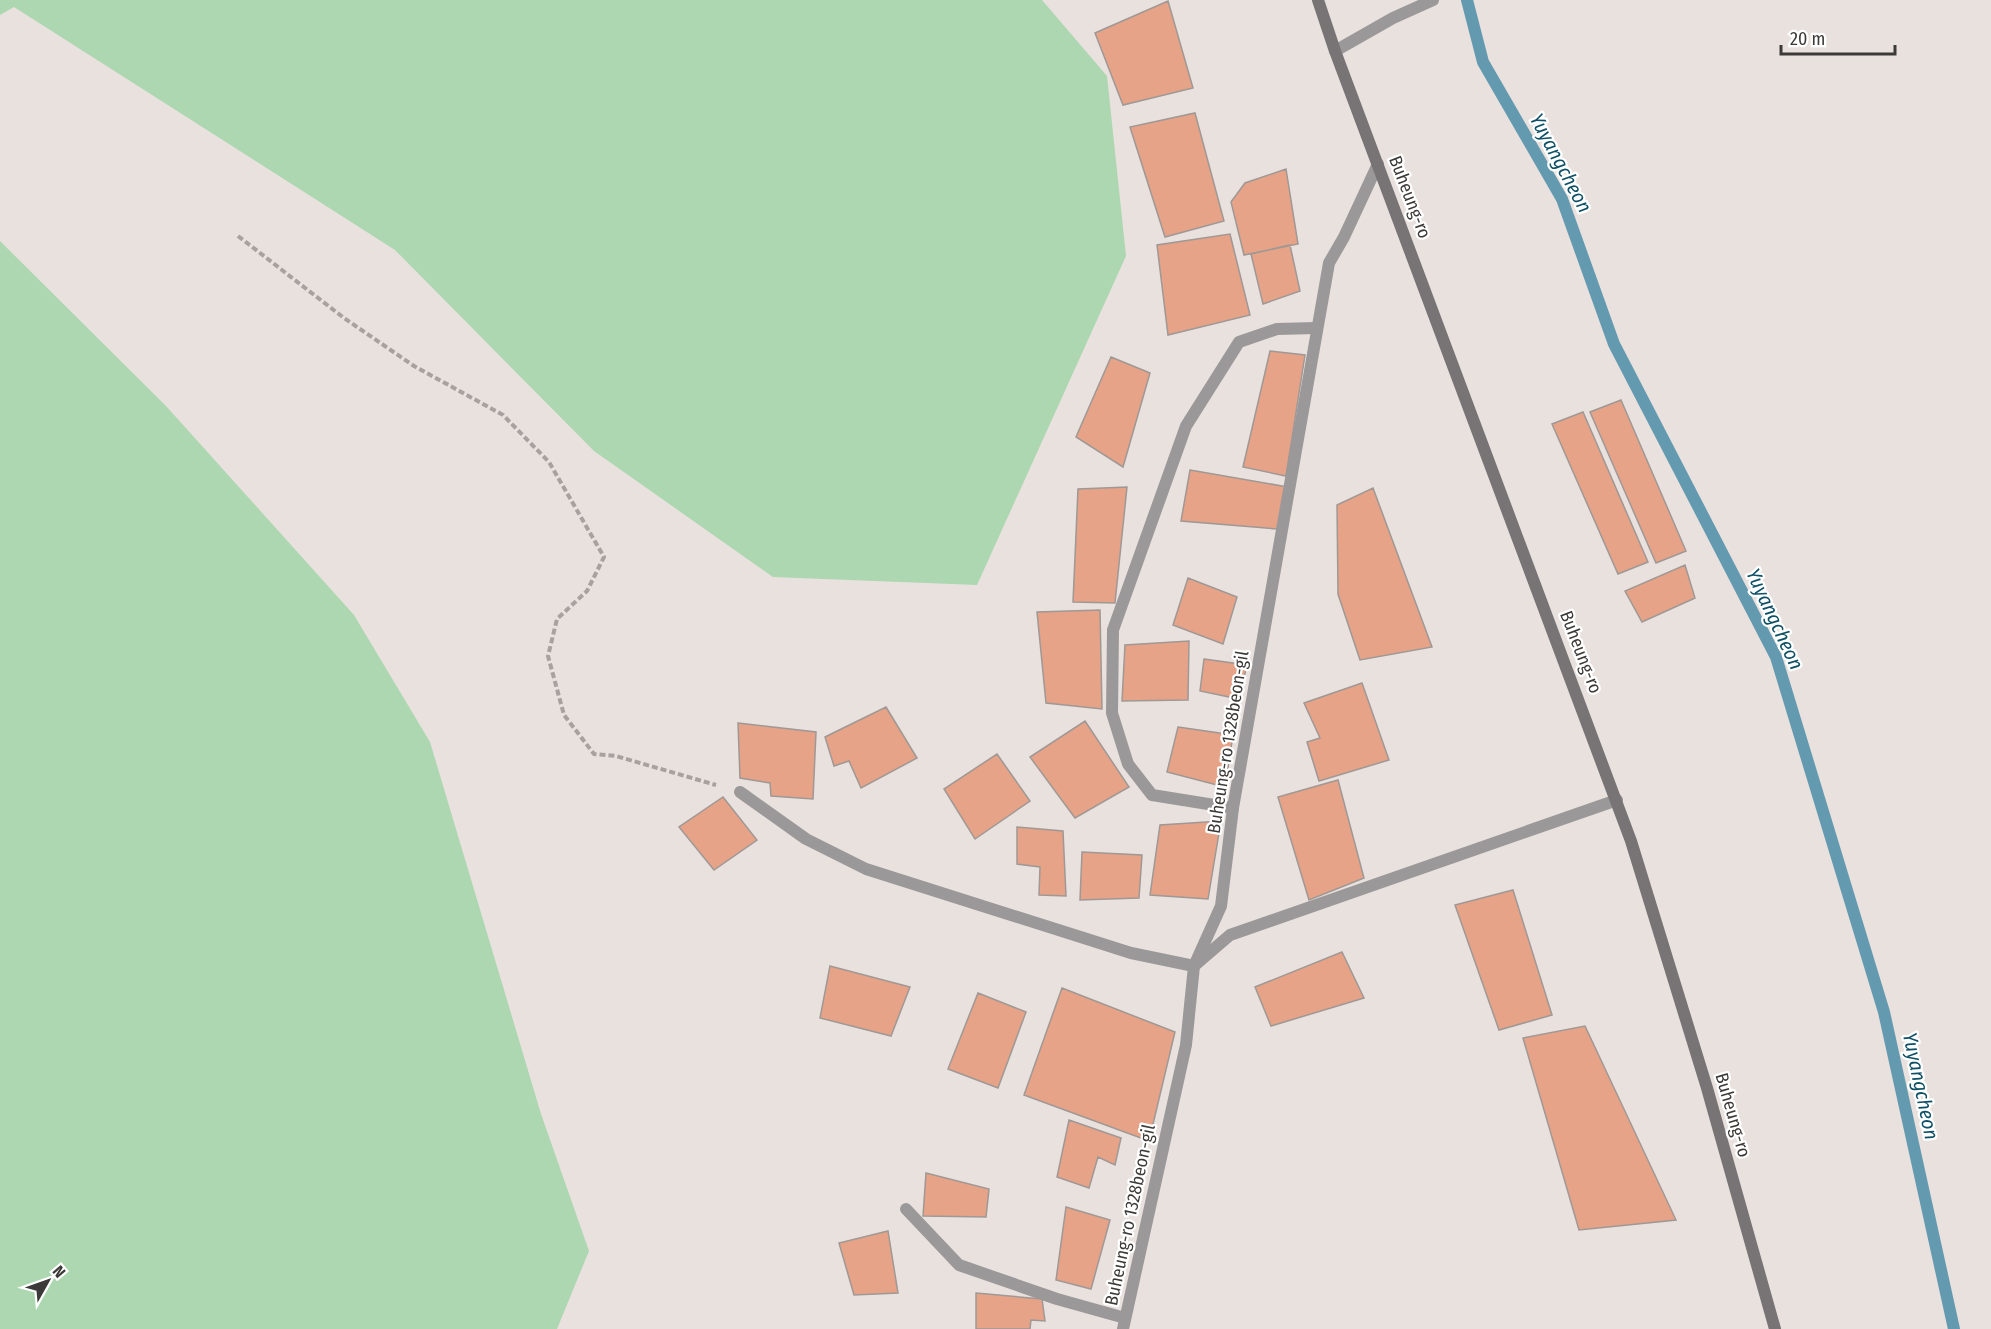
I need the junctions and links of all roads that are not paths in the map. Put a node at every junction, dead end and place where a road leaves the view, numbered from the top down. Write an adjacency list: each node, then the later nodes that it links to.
1 (1318, 0): 3 (main road, Buheung-ro)
2 (1431, 0): 3 (street)
3 (1335, 51): 4 (main road, Buheung-ro)
4 (1378, 164): 5 (street, Buheung-ro 1328beon-gil); 7 (main road, Buheung-ro)
5 (1316, 328): 8 (street, Buheung-ro 1328beon-gil); 8 (street)
6 (740, 792): 9 (street)
7 (1617, 800): 9 (street); 12 (main road, Buheung-ro)
8 (1233, 808): 9 (street, Buheung-ro 1328beon-gil)
9 (1194, 966): 11 (street, Buheung-ro 1328beon-gil)
10 (906, 1209): 11 (street)
11 (1124, 1323)
12 (1774, 1329)

